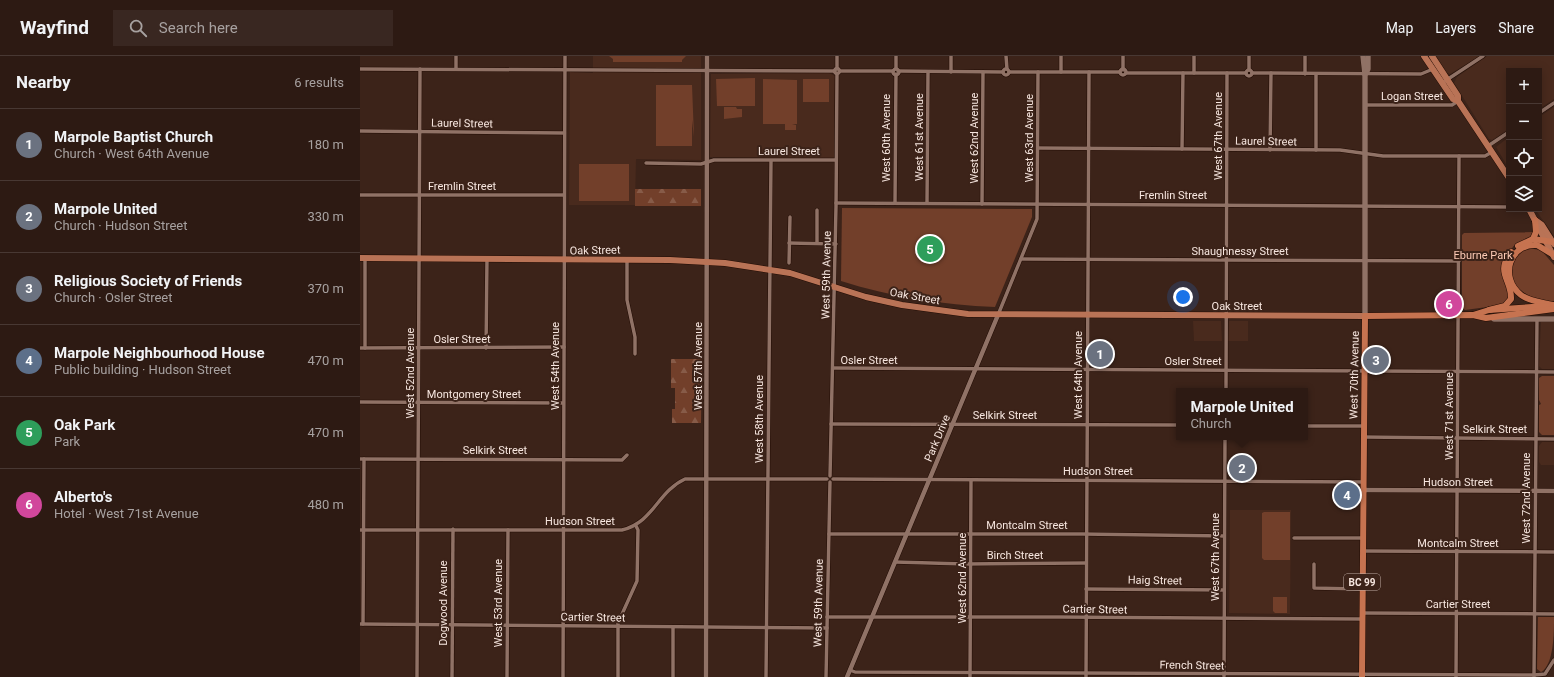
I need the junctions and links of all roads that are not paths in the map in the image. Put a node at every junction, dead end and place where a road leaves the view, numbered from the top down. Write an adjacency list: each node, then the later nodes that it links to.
1 (456, 56): 20 (street)
2 (565, 56): 22 (street, West 54th Avenue)
3 (707, 56): 23 (street, West 57th Avenue)
4 (837, 56): 24 (street, West 59th Avenue)
5 (896, 56): 25 (street, West 60th Avenue)
6 (951, 56): 28 (street)
7 (1006, 56): 26 (street)
8 (1061, 56): 31 (street)
9 (1123, 56): 33 (street)
10 (1194, 56): 36 (street)
11 (1249, 56): 34 (street)
12 (1305, 56): 39 (street)
13 (1363, 56): 41 (main road, West 70th Avenue)
14 (1368, 56): 41 (main road, West 70th Avenue)
15 (1424, 56): 21 (main road)
16 (1432, 56): 42 (main road)
17 (1483, 56): 42 (street)
18 (360, 69): 19 (street)
19 (420, 69): 20 (street); 48 (street, West 52nd Avenue)
20 (456, 69): 22 (street)
21 (1433, 69): 41 (street); 42 (main road)
22 (564, 70): 23 (street); 49 (street, West 54th Avenue)
23 (707, 70): 24 (street); 62 (street, West 57th Avenue)
24 (837, 71): 25 (street); 61 (street, West 59th Avenue)
25 (896, 71): 27 (street); 69 (street, West 60th Avenue)
26 (1006, 71): 29 (street); 30 (street)
27 (928, 72): 28 (street); 70 (street, West 61st Avenue)
28 (951, 72): 29 (street)
29 (983, 72): 71 (street, West 62nd Avenue)
30 (1038, 72): 31 (street); 51 (street, West 63rd Avenue)
31 (1062, 72): 32 (street)
32 (1089, 72): 33 (street); 52 (street, West 64th Avenue)
33 (1123, 72): 35 (street)
34 (1249, 72): 37 (street); 38 (street)
35 (1183, 73): 36 (street); 53 (street)
36 (1194, 73): 37 (street)
37 (1227, 73): 54 (street, West 67th Avenue)
38 (1271, 73): 39 (street); 56 (street)
39 (1305, 74): 40 (street)
40 (1316, 74): 41 (street); 57 (street)
41 (1365, 74): 45 (main road, West 70th Avenue)
42 (1445, 81): 43 (main road)
43 (1458, 101): 45 (street, Logan Street); 55 (main road)
44 (1554, 103): 46 (street)
45 (1365, 105): 58 (main road, West 70th Avenue)
46 (1542, 110)
47 (360, 131): 48 (street, Laurel Street)
48 (420, 132): 49 (street, Laurel Street); 66 (street, West 52nd Avenue)
49 (564, 133): 67 (street, West 54th Avenue)
50 (1506, 135): 55 (street, Laurel Street)
51 (1038, 148): 52 (street, Laurel Street); 72 (street, West 63rd Avenue)
52 (1089, 149): 53 (street, Laurel Street); 73 (street, West 64th Avenue)
53 (1182, 149): 54 (street, Laurel Street)
54 (1227, 149): 56 (street, Laurel Street); 74 (street, West 67th Avenue)
55 (1490, 149): 59 (street, Laurel Street); 64 (main road)
56 (1270, 150): 57 (street, Laurel Street)
57 (1316, 150): 58 (street, Laurel Street)
58 (1364, 153): 59 (street, Laurel Street); 75 (main road, West 70th Avenue)
59 (1459, 156): 76 (street, West 71st Avenue)
60 (771, 160): 61 (street, Laurel Street); 62 (street, Laurel Street); 101 (street, West 58th Avenue)
61 (836, 160): 68 (street, West 59th Avenue)
62 (707, 162): 63 (street, Laurel Street); 98 (street, West 57th Avenue)
63 (646, 163)
64 (1508, 176)
65 (360, 195): 66 (street, Fremlin Street)
66 (419, 195): 67 (street, Fremlin Street); 90 (street, West 52nd Avenue)
67 (564, 195): 94 (street, West 54th Avenue)
68 (836, 202): 69 (street, Fremlin Street); 87 (street, West 59th Avenue)
69 (895, 203): 70 (street, Fremlin Street)
70 (927, 203): 71 (street, Fremlin Street)
71 (982, 204): 72 (street, Fremlin Street)
72 (1038, 204): 73 (street, Fremlin Street); 93 (street, Park Drive)
73 (1088, 204): 74 (street, Fremlin Street); 95 (street, West 64th Avenue)
74 (1226, 204): 75 (street, Fremlin Street); 96 (street, West 67th Avenue)
75 (1364, 206): 76 (street, Fremlin Street); 97 (main road, West 70th Avenue)
76 (1459, 207): 77 (street, Fremlin Street); 99 (street, West 71st Avenue)
77 (1506, 207)
78 (817, 210): 85 (street)
79 (1531, 212): 81 (main road)
80 (790, 217): 84 (street)
81 (1535, 220): 82 (highway); 83 (main road); 86 (main road)
82 (1533, 239): 83 (highway); 104 (highway)
83 (1544, 240): 86 (highway); 88 (main road)
84 (789, 243): 85 (street); 100 (street)
85 (817, 243): 87 (street)
86 (1553, 243)
87 (836, 244): 102 (street, West 59th Avenue)
88 (1553, 255): 103 (highway)
89 (363, 258): 90 (main road, Oak Street); 115 (street)
90 (419, 258): 91 (main road, Oak Street); 116 (street, West 52nd Avenue)
91 (487, 259): 94 (main road, Oak Street); 117 (street)
92 (627, 259): 94 (main road, Oak Street); 98 (main road, Oak Street); 119 (street)
93 (1021, 259): 95 (street, Shaughnessy Street); 105 (street, Park Drive)
94 (564, 260): 118 (street, West 54th Avenue)
95 (1088, 260): 96 (street, Shaughnessy Street); 106 (street, West 64th Avenue)
96 (1226, 260): 97 (street, Shaughnessy Street); 107 (street, West 67th Avenue)
97 (1365, 260): 99 (street, Shaughnessy Street); 109 (main road, West 70th Avenue)
98 (707, 261): 101 (main road, Oak Street); 147 (street, West 57th Avenue)
99 (1459, 261): 110 (street, West 71st Avenue)
100 (789, 263)
101 (769, 269): 102 (main road, Oak Street); 148 (street, West 58th Avenue)
102 (835, 287): 105 (main road, Oak Street); 120 (street, West 59th Avenue)
103 (1552, 306): 104 (highway, Oak Street); 111 (highway, Oak Street)
104 (1489, 310): 108 (highway, Oak Street)
105 (998, 315): 106 (main road, Oak Street); 121 (street, Park Drive)
106 (1088, 315): 107 (main road, Oak Street); 122 (street, West 64th Avenue)
107 (1226, 315): 109 (main road, Oak Street); 123 (street, West 67th Avenue)
108 (1472, 315): 110 (highway, Oak Street); 111 (highway, Oak Street)
109 (1365, 316): 110 (highway, Oak Street); 124 (highway, West 70th Avenue / BC 99)
110 (1458, 316): 125 (street, West 71st Avenue)
111 (1486, 318): 112 (main road, Oak Street)
112 (1537, 319): 113 (main road, Oak Street); 126 (street, West 72nd Avenue)
113 (1554, 319)
114 (360, 348): 115 (street, Osler Street)
115 (365, 348): 116 (street, Osler Street)
116 (419, 348): 117 (street, Osler Street); 130 (street, West 52nd Avenue)
117 (486, 348): 118 (street, Osler Street)
118 (564, 348): 131 (street, West 54th Avenue)
119 (635, 354)
120 (833, 368): 121 (street, Osler Street); 132 (street, West 59th Avenue)
121 (975, 369): 122 (street, Osler Street); 133 (street, Park Drive)
122 (1088, 370): 123 (street, Osler Street); 134 (street, West 64th Avenue)
123 (1226, 371): 124 (street, Osler Street); 128 (street, West 67th Avenue)
124 (1364, 371): 125 (street, Osler Street); 137 (highway, West 70th Avenue / BC 99)
125 (1458, 371): 126 (street, Osler Street); 139 (street, West 71st Avenue)
126 (1536, 372): 127 (street, Osler Street); 140 (street, West 72nd Avenue)
127 (1554, 372)
128 (1226, 388)
129 (360, 402): 130 (street, Montgomery Street)
130 (419, 402): 131 (street, Montgomery Street); 144 (street, West 52nd Avenue)
131 (563, 403): 146 (street, West 54th Avenue)
132 (831, 424): 133 (street, Selkirk Street); 149 (street, West 59th Avenue)
133 (952, 424): 134 (street, Selkirk Street); 150 (street, Park Drive)
134 (1087, 424): 135 (street, Selkirk Street); 151 (street, West 64th Avenue)
135 (1176, 425)
136 (1308, 426): 137 (street)
137 (1363, 426): 138 (highway, West 70th Avenue / BC 99)
138 (1363, 437): 139 (street, Selkirk Street); 154 (highway, West 70th Avenue / BC 99)
139 (1458, 438): 140 (street, Selkirk Street); 156 (street, West 71st Avenue)
140 (1536, 438): 141 (street, Selkirk Street); 157 (street, West 72nd Avenue)
141 (1554, 438)
142 (1225, 440): 153 (street, West 67th Avenue)
143 (628, 455): 146 (street, Selkirk Street)
144 (418, 458): 145 (street, Selkirk Street); 146 (street, Selkirk Street); 161 (street, West 52nd Avenue)
145 (362, 459): 160 (street)
146 (563, 459): 164 (street, West 54th Avenue)
147 (707, 478): 148 (street, Hudson Street); 159 (street, Hudson Street); 199 (street, West 57th Avenue)
148 (768, 479): 149 (street, Hudson Street); 200 (street, West 58th Avenue)
149 (830, 479): 150 (street, Hudson Street); 165 (street, West 59th Avenue)
150 (929, 479): 152 (street, Hudson Street); 166 (street, Park Drive)
151 (1087, 479): 152 (street, Hudson Street); 153 (street, Hudson Street); 168 (street, West 64th Avenue)
152 (971, 480): 167 (street, West 62nd Avenue)
153 (1225, 481): 154 (street, Hudson Street); 169 (street, West 67th Avenue)
154 (1363, 482): 155 (highway, West 70th Avenue / BC 99)
155 (1363, 490): 156 (street, Hudson Street); 171 (highway, West 70th Avenue / BC 99)
156 (1457, 491): 157 (street, Hudson Street); 173 (street, West 71st Avenue)
157 (1535, 491): 158 (street, Hudson Street); 174 (street, West 72nd Avenue)
158 (1554, 491)
159 (636, 526): 164 (street, Hudson Street); 197 (street)
160 (362, 530): 161 (street, Hudson Street); 192 (street)
161 (418, 530): 162 (street, Hudson Street); 193 (street, West 52nd Avenue)
162 (453, 530): 163 (street, Hudson Street); 194 (street, Dogwood Avenue)
163 (508, 530): 164 (street, Hudson Street); 195 (street, West 53rd Avenue)
164 (563, 530): 196 (street, West 54th Avenue)
165 (829, 534): 166 (street, Montcalm Street); 187 (street, West 59th Avenue)
166 (906, 534): 167 (street, Montcalm Street); 176 (street, Park Drive)
167 (971, 534): 168 (street, Montcalm Street); 178 (street, West 62nd Avenue)
168 (1086, 534): 169 (street, Montcalm Street); 177 (street, West 64th Avenue)
169 (1224, 536): 181 (street, West 67th Avenue)
170 (1294, 538): 171 (street)
171 (1362, 538): 172 (highway, West 70th Avenue / BC 99)
172 (1362, 551): 173 (street, Montcalm Street); 182 (highway, West 70th Avenue / BC 99)
173 (1457, 552): 174 (street, Montcalm Street); 183 (street, West 71st Avenue)
174 (1535, 552): 175 (street, Montcalm Street); 184 (street, West 72nd Avenue)
175 (1554, 552)
176 (895, 562): 178 (street, Birch Street); 188 (street, Park Drive)
177 (1086, 563): 178 (street, Birch Street); 180 (street, West 64th Avenue)
178 (971, 564): 189 (street, West 62nd Avenue)
179 (1314, 564): 182 (street)
180 (1086, 589): 181 (street, Haig Street); 190 (street, West 64th Avenue)
181 (1224, 590): 191 (street, West 67th Avenue)
182 (1362, 590): 186 (highway, West 70th Avenue / BC 99)
183 (1457, 613): 184 (street, Cartier Street); 186 (street, Cartier Street); 208 (street, West 71st Avenue)
184 (1535, 613): 185 (street, Cartier Street); 209 (street, West 72nd Avenue)
185 (1554, 614)
186 (1362, 616): 191 (street, Cartier Street); 206 (highway, West 70th Avenue / BC 99)
187 (827, 617): 188 (street, Cartier Street); 201 (street, West 59th Avenue)
188 (872, 617): 189 (street, Cartier Street); 203 (street, Park Drive)
189 (970, 617): 190 (street, Cartier Street); 204 (street, West 62nd Avenue)
190 (1086, 617): 191 (street, Cartier Street); 205 (street, West 64th Avenue)
191 (1224, 619): 207 (street, West 67th Avenue)
192 (362, 624): 193 (street, Cartier Street)
193 (418, 625): 194 (street, Cartier Street); 210 (street, West 52nd Avenue)
194 (452, 626): 195 (street, Cartier Street); 211 (street, Dogwood Avenue)
195 (508, 626): 196 (street, Cartier Street); 212 (street, West 53rd Avenue)
196 (563, 626): 197 (street, Cartier Street); 213 (street, West 54th Avenue)
197 (618, 627): 198 (street, Cartier Street); 214 (street)
198 (673, 627): 199 (street, Cartier Street); 215 (street)
199 (706, 628): 200 (street, Cartier Street); 216 (street, West 57th Avenue)
200 (767, 628): 201 (street, Cartier Street); 217 (street, West 58th Avenue)
201 (827, 628): 218 (street, West 59th Avenue)
202 (1554, 660): 209 (street)
203 (850, 670): 204 (street, French Street); 219 (street, Park Drive)
204 (970, 675): 205 (street, French Street)
205 (1086, 675): 207 (street, French Street)
206 (1362, 675): 207 (street, French Street); 208 (street, French Street)
207 (1224, 676)
208 (1456, 676): 209 (street, French Street)
209 (1534, 676)
210 (418, 677)
211 (452, 677)
212 (507, 677)
213 (562, 677)
214 (618, 677)
215 (672, 677)
216 (706, 677)
217 (766, 677)
218 (826, 677)
219 (847, 677)

